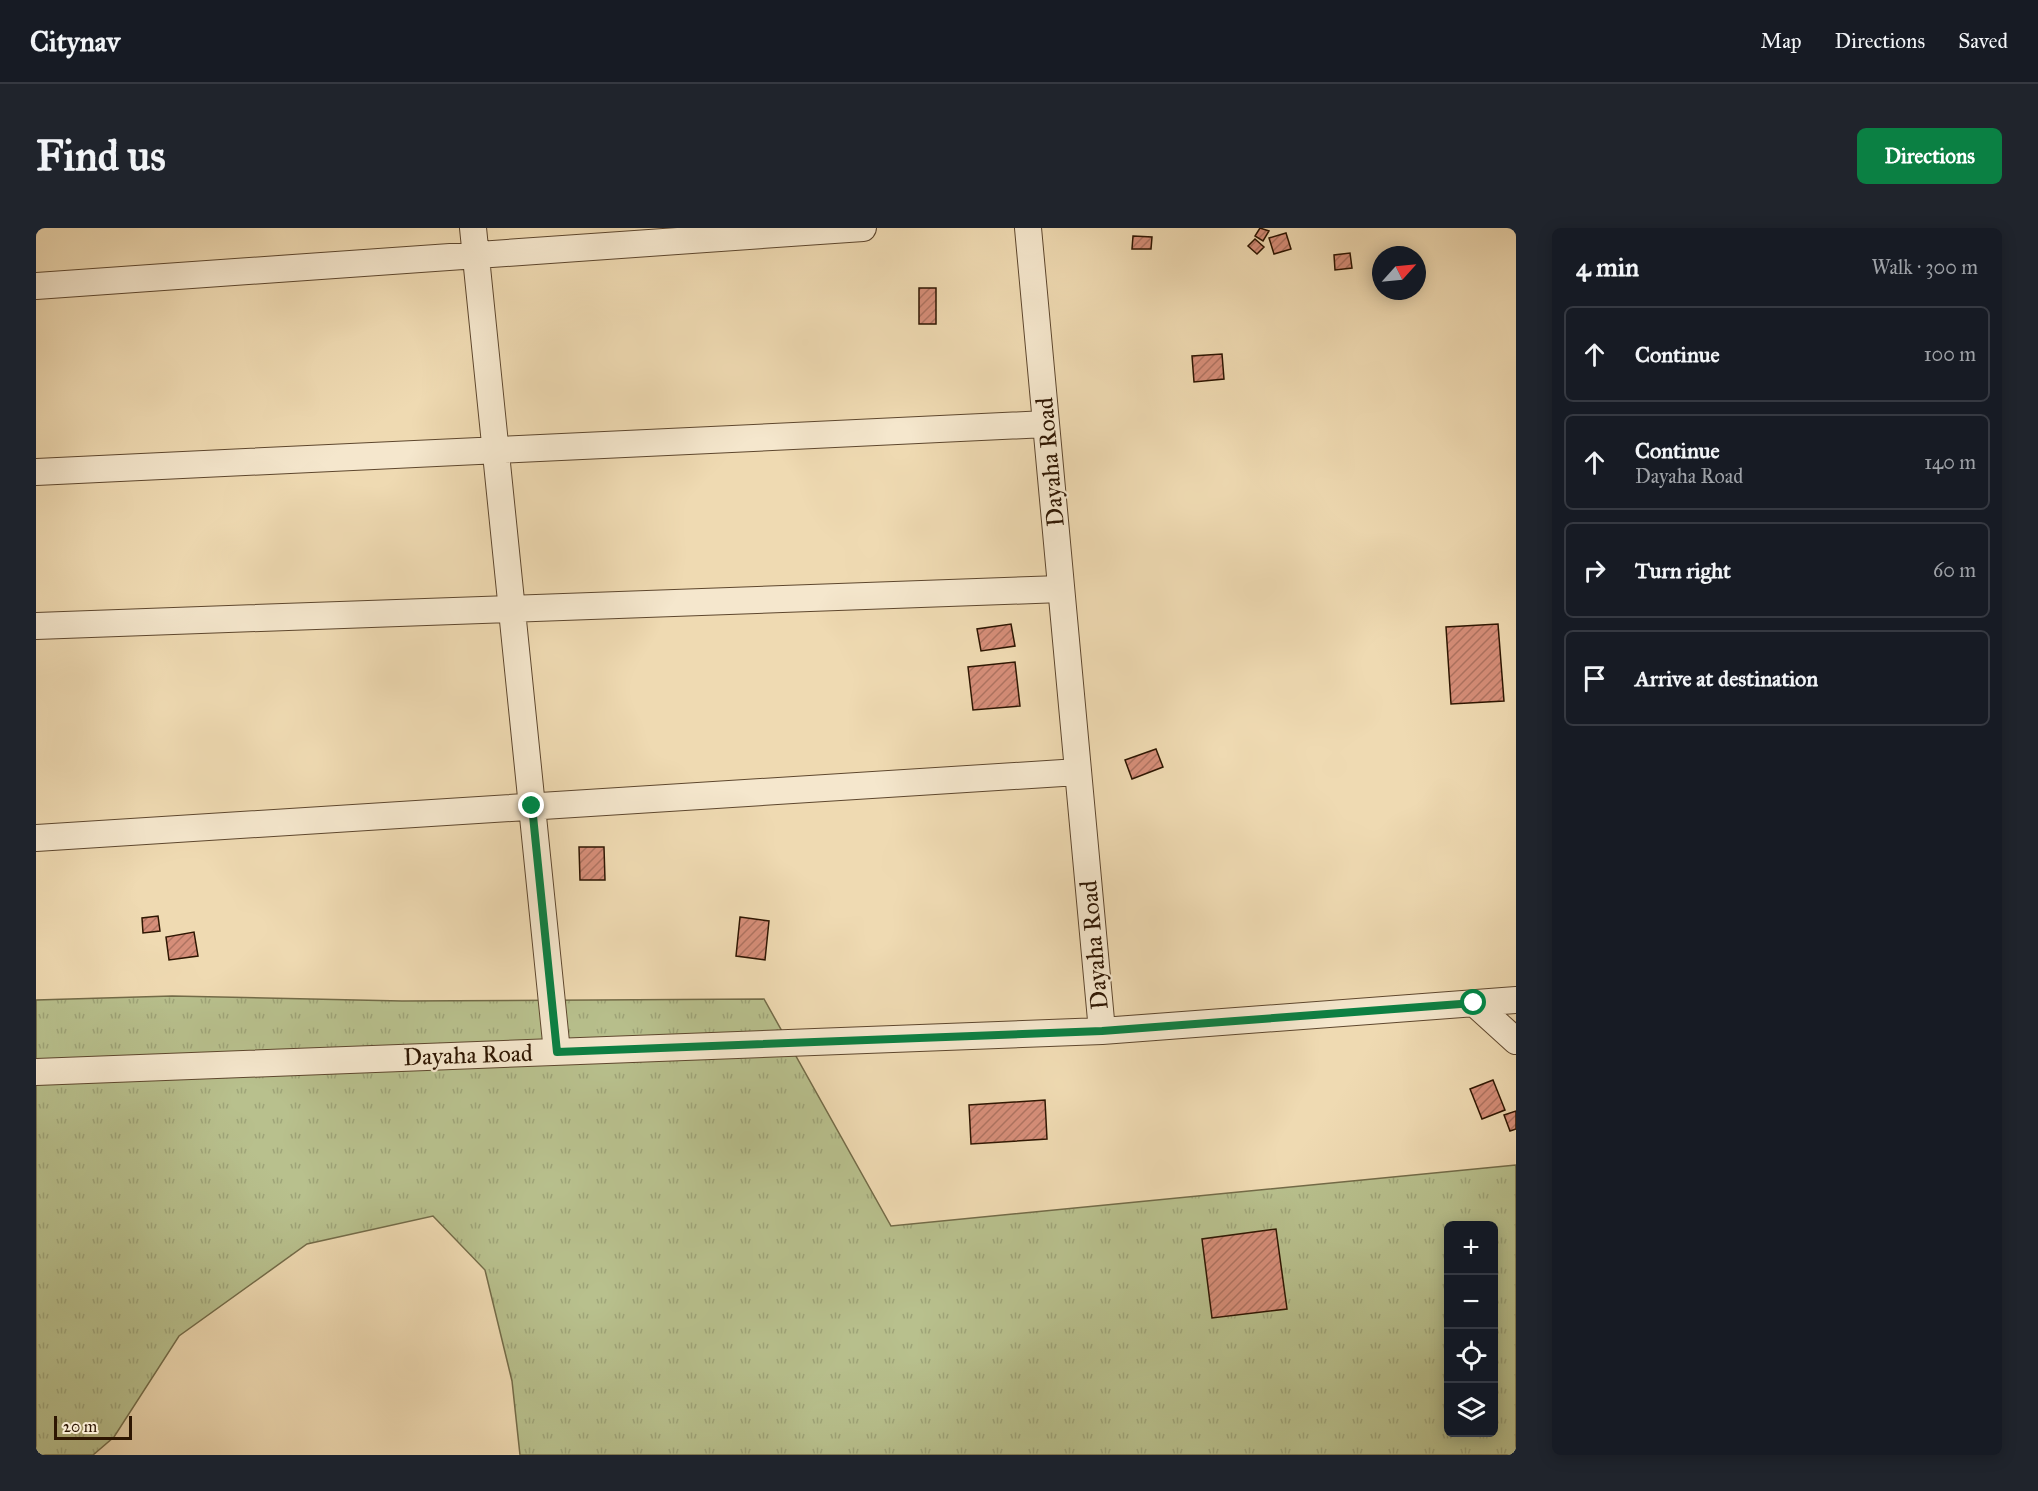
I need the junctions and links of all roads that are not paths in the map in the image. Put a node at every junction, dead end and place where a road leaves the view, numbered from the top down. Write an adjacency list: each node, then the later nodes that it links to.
1 (473, 228): 4 (street)
2 (863, 228): 4 (street)
3 (1028, 228): 6 (street, Dayaha Road)
4 (476, 255): 5 (street); 7 (street)
5 (36, 286)
6 (1046, 424): 7 (street); 9 (street, Dayaha Road)
7 (495, 450): 8 (street); 10 (street)
8 (36, 471)
9 (1061, 589): 10 (street); 12 (street, Dayaha Road)
10 (512, 609): 11 (street); 13 (street)
11 (36, 626)
12 (1078, 772): 13 (street); 17 (street, Dayaha Road)
13 (532, 806): 14 (street); 19 (street)
14 (36, 838)
15 (1516, 999): 16 (street)
16 (1474, 1003): 17 (street); 18 (street)
17 (1102, 1031): 19 (street, Dayaha Road)
18 (1516, 1041)
19 (557, 1052): 20 (street, Dayaha Road)
20 (36, 1072)

